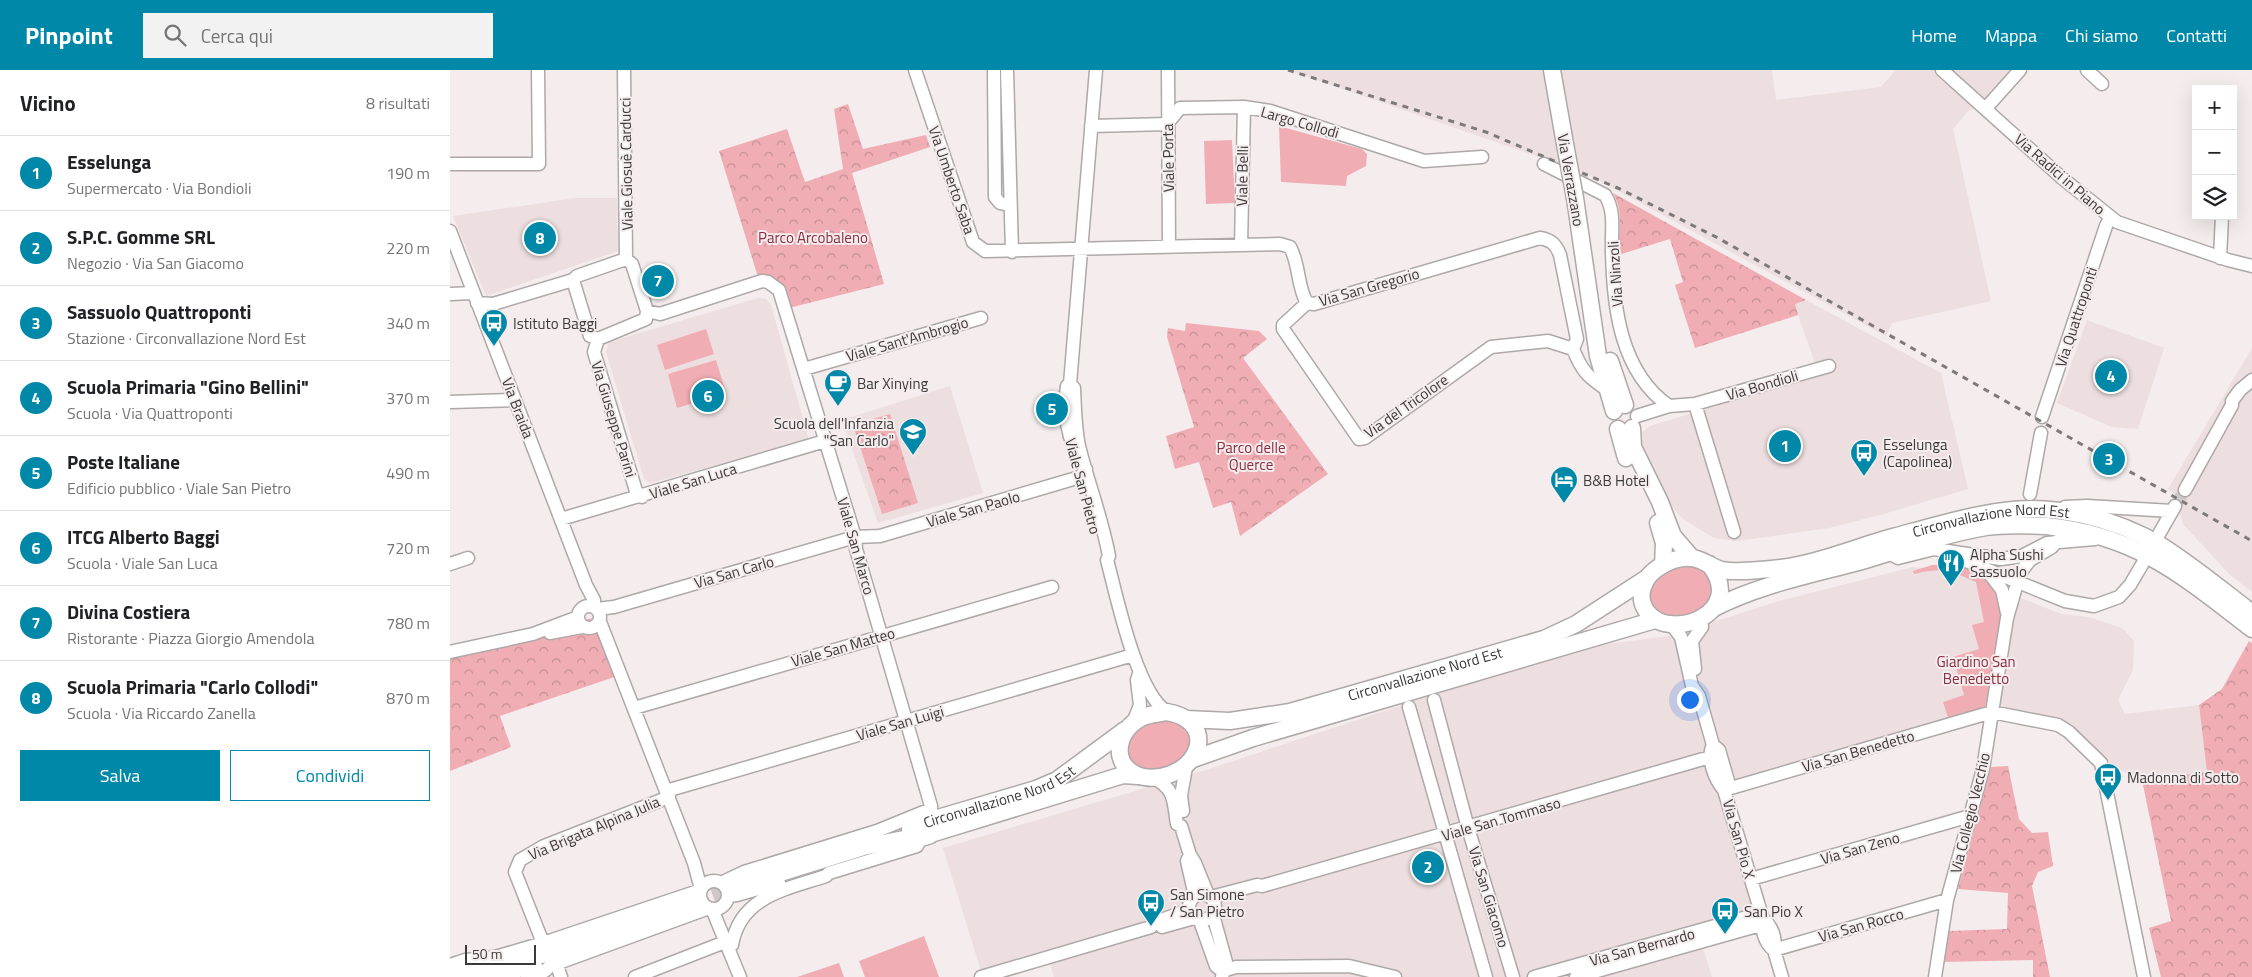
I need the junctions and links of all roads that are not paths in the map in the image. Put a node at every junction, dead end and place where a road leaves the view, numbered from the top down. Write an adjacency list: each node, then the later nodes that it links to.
1 (538, 70): 18 (street)
2 (624, 70): 29 (street, Viale Giosuè Carducci)
3 (915, 70): 27 (street, Via Umberto Saba)
4 (994, 70): 20 (street)
5 (1007, 70): 20 (street)
6 (1096, 70): 16 (street, Viale San Pietro)
7 (1168, 70): 15 (street, Viale Porta)
8 (1552, 70): 32 (main road, Via Verrazzano, bridge)
9 (1942, 70): 14 (street, Via Radici in Piano)
10 (2020, 70): 14 (street)
11 (2086, 70): 12 (street)
12 (2102, 84)
13 (1244, 107): 15 (street, Largo Collodi); 17 (street, Largo Collodi); 24 (street, Viale Belli)
14 (1986, 108): 21 (street, Via Radici in Piano)
15 (1167, 124): 16 (street); 25 (street, Viale Porta)
16 (1091, 126): 26 (street, Viale San Pietro)
17 (1482, 157)
18 (450, 164)
19 (1544, 164): 50 (street, Via Ninzoli)
20 (1009, 205): 27 (street)
21 (2110, 218): 28 (street, Via Radici in Piano); 51 (street, Via Quattroponti)
22 (2222, 220): 28 (street)
23 (451, 238): 34 (street, Via Braida)
24 (1241, 245): 25 (street, Via San Gregorio); 35 (street, Via San Gregorio)
25 (1170, 247): 26 (street, Via San Gregorio)
26 (1081, 250): 27 (street, Via Umberto Saba); 55 (street, Viale San Pietro)
27 (1012, 252)
28 (2220, 258): 30 (street, Via Radici in Piano)
29 (626, 259): 31 (street); 36 (street)
30 (2252, 266)
31 (573, 280): 34 (street); 38 (street)
32 (1590, 289): 40 (main road, Via Verrazzano); 52 (main road, Via Verrazzano)
33 (450, 294): 34 (street)
34 (476, 298): 46 (street, Via Braida)
35 (1308, 303): 39 (street, Via San Gregorio); 39 (street, Via del Tricolore)
36 (647, 311): 38 (street); 42 (street, Viale San Marco)
37 (981, 318): 42 (street, Viale Sant'Ambrogio)
38 (598, 339): 58 (street, Via Giuseppe Parini)
39 (1575, 354): 40 (street); 44 (street)
40 (1598, 356): 44 (main road, Via Verrazzano)
41 (1829, 366): 48 (street, Via Bondioli)
42 (804, 369): 54 (street, Viale San Marco)
43 (2252, 380): 49 (street)
44 (1606, 389): 52 (main road, Via Verrazzano)
45 (2252, 392): 49 (street)
46 (514, 400): 47 (street); 60 (street, Via Braida)
47 (450, 402)
48 (1695, 404): 50 (street, Via Bondioli); 61 (street)
49 (2232, 405): 56 (street)
50 (1669, 406): 52 (street, Via Bondioli)
51 (2042, 417)
52 (1625, 418): 69 (main road, Via Verrazzano); 74 (main road, Via Verrazzano)
53 (2041, 433): 57 (street)
54 (825, 441): 58 (street, Viale San Luca); 63 (street, Viale San Marco)
55 (1083, 473): 63 (street, Viale San Paolo); 70 (street, Viale San Pietro); 70 (street, Viale San Pietro)
56 (2185, 490)
57 (2030, 494)
58 (642, 497): 60 (street, Viale San Luca)
59 (2049, 510): 62 (street); 73 (main road, Circonvallazione Nord Est); 79 (main road, Circonvallazione Nord Est)
60 (561, 519): 81 (street, Via Braida)
61 (1734, 532)
62 (2159, 534)
63 (855, 537): 81 (street, Via San Carlo); 86 (street, Viale San Marco)
64 (2113, 539): 65 (street); 67 (main road, Circonvallazione Nord Est); 85 (main road, Circonvallazione Nord Est)
65 (2057, 541): 66 (street, Circonvallazione Nord Est); 77 (street, Via Collegio Vecchio)
66 (1951, 552): 67 (street, Circonvallazione Nord Est); 75 (street)
67 (1889, 553): 80 (main road, Circonvallazione Nord Est)
68 (468, 558): 72 (street)
69 (1692, 558): 73 (main road, Circonvallazione Nord Est); 74 (main road, Circonvallazione Nord Est)
70 (1107, 560): 88 (street, Viale San Pietro)
71 (2143, 563): 77 (street)
72 (450, 564)
73 (1709, 564): 80 (main road)
74 (1663, 565): 76 (main road, Circonvallazione Nord Est)
75 (1983, 567): 77 (street); 82 (street, Via Collegio Vecchio)
76 (1647, 578): 83 (main road); 96 (main road, Circonvallazione Nord Est)
77 (2017, 584): 82 (street, Via Collegio Vecchio)
78 (1052, 587): 86 (street, Viale San Matteo)
79 (2252, 612)
80 (1708, 613): 84 (main road, Circonvallazione Nord Est); 90 (street, Via San Pio X)
81 (591, 617): 87 (street, Via San Carlo); 93 (street, Via Braida)
82 (2007, 618): 95 (street, Via Collegio Vecchio)
83 (1655, 620): 84 (main road, Circonvallazione Nord Est); 100 (main road, Circonvallazione Nord Est)
84 (1671, 624): 90 (street, Via San Pio X)
85 (2252, 629)
86 (882, 636): 93 (street, Viale San Matteo); 97 (street, Viale San Marco)
87 (450, 652)
88 (1133, 654): 89 (street, Viale San Pietro); 97 (street, Viale San Luigi)
89 (1139, 674): 94 (street); 98 (street)
90 (1699, 696): 99 (street, Via San Pio X)
91 (1434, 700): 107 (street, Via San Giacomo)
92 (1409, 707): 108 (street, Via San Giacomo)
93 (634, 708): 103 (street, Via Braida)
94 (1167, 712): 96 (main road); 98 (main road)
95 (1992, 712): 102 (street, Via San Benedetto); 104 (street, Via Collegio Vecchio); 140 (street)
96 (1186, 719): 100 (main road)
97 (908, 721): 103 (street, Viale San Luigi); 105 (street, Viale San Marco)
98 (1129, 727): 101 (main road); 105 (main road, Circonvallazione Nord Est)
99 (1711, 751): 102 (street, Via San Pio X); 107 (street, Viale San Tommaso)
100 (1190, 763): 101 (main road); 106 (street)
101 (1146, 777): 105 (main road, Circonvallazione Nord Est); 106 (street)
102 (1724, 790): 111 (street, Via San Pio X)
103 (668, 794): 109 (street, Via Braida); 119 (street, Via Brigata Alpina Julia)
104 (1970, 816): 111 (street, Via San Zeno); 115 (street, Via Collegio Vecchio)
105 (932, 821): 110 (street); 112 (street); 114 (main road, Circonvallazione Nord Est)
106 (1181, 826): 116 (street)
107 (1468, 828): 108 (street, Viale San Tommaso); 136 (street, Via San Giacomo)
108 (1445, 835): 116 (street, Viale San Tommaso); 135 (street, Via San Giacomo)
109 (688, 848): 112 (street, Via Braida); 113 (street, Via Braida)
110 (829, 873): 114 (street); 120 (street)
111 (1751, 879): 118 (street, Via San Pio X)
112 (708, 886): 113 (street); 114 (street, Via Braida); 114 (street, Via Braida)
113 (685, 900): 119 (street); 124 (main road, Circonvallazione Nord Est)
114 (722, 900): 120 (street, Via Braida); 122 (street, Circonvallazione Nord Est)
115 (1947, 900): 121 (street, Via San Rocco); 139 (street, Via Collegio Vecchio)
116 (1209, 902): 117 (street, Viale San Tommaso); 117 (street); 127 (street)
117 (1194, 916): 127 (street); 133 (street, Viale San Tommaso)
118 (1762, 916): 121 (street, Via San Pio X); 125 (street, Via San Bernardo)
119 (543, 943): 124 (street)
120 (729, 943): 131 (street); 132 (street, Via Braida)
121 (1774, 950): 138 (street, Via San Pio X)
122 (553, 964): 124 (street, Circonvallazione Nord Est); 129 (street, Circonvallazione Nord Est); 130 (street)
123 (450, 965): 124 (street, Circonvallazione Nord Est)
124 (497, 967): 126 (main road, Circonvallazione Nord Est); 128 (main road, Circonvallazione Nord Est)
125 (1583, 973): 137 (street, Via San Bernardo)
126 (450, 974)
127 (1222, 974): 134 (street)
128 (479, 977)
129 (527, 977)
130 (561, 977)
131 (635, 977)
132 (740, 977)
133 (981, 977)
134 (1396, 977)
135 (1486, 977)
136 (1513, 977)
137 (1534, 977)
138 (1782, 977)
139 (1935, 977)
140 (2144, 977)

